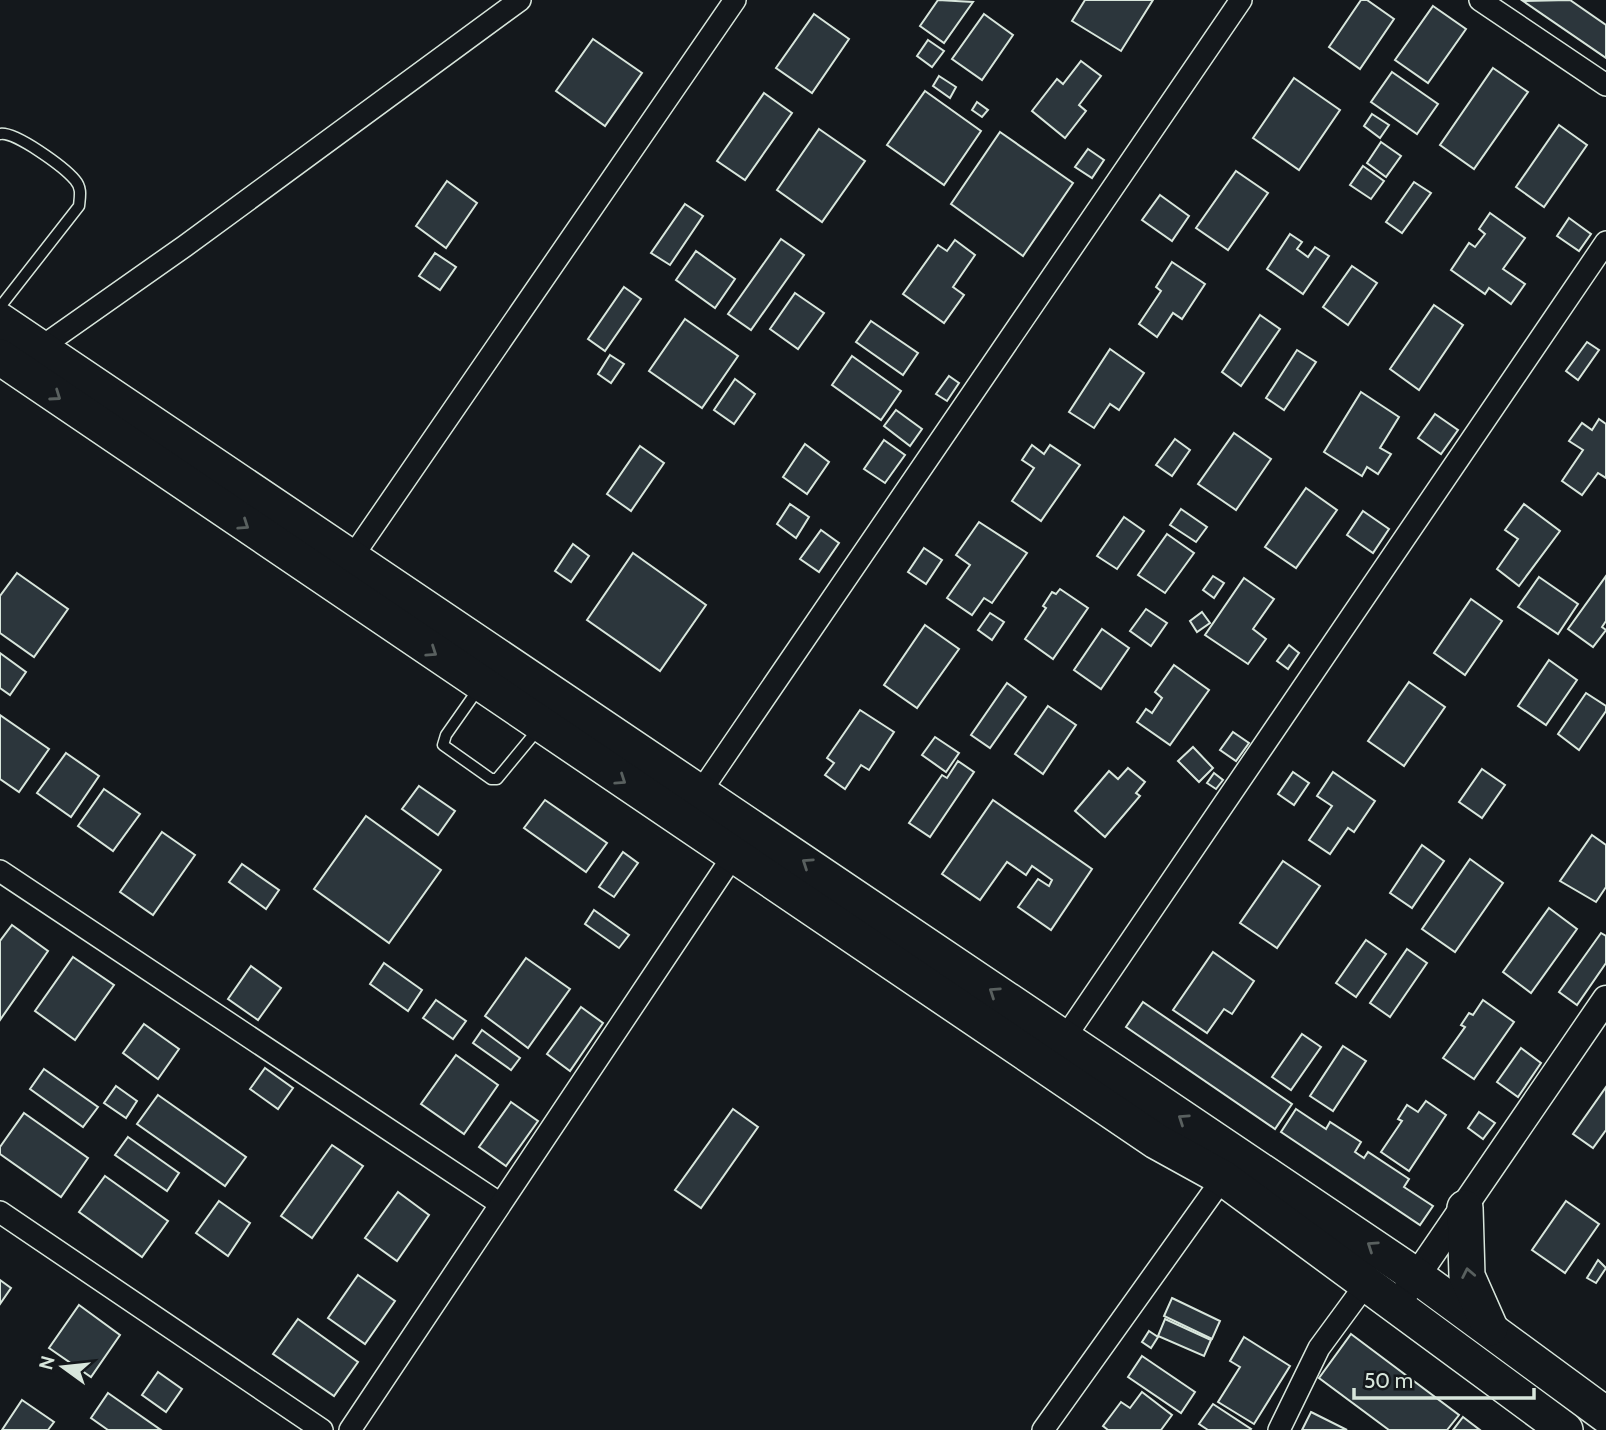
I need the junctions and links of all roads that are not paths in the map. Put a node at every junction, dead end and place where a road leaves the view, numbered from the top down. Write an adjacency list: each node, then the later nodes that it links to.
1 (520, 0): 10 (street)
2 (735, 0): 12 (street)
3 (1241, 0): 16 (street)
4 (1480, 0): 5 (street)
5 (1606, 85)
6 (0, 134): 8 (lane)
7 (1606, 242): 20 (street)
8 (0, 307)
9 (0, 321): 10 (main road)
10 (40, 348): 12 (main road)
11 (0, 357): 13 (main road, one-way to 13)
12 (353, 556): 13 (street); 16 (main road)
13 (332, 585): 14 (main road, one-way to 14)
14 (481, 685): 15 (main road); 15 (lane)
15 (541, 726): 17 (main road, one-way to 17)
16 (701, 791): 20 (main road, one-way to 16)
17 (733, 856): 21 (main road); 22 (street)
18 (0, 871): 22 (street)
19 (1606, 999): 23 (street)
20 (1064, 1039): 25 (main road, one-way to 20)
21 (1223, 1178): 26 (main road); 32 (street)
22 (499, 1203): 31 (street)
23 (1465, 1208): 25 (street); 28 (main road, one-way to 23)
24 (0, 1212): 30 (street)
25 (1418, 1277): 27 (street); 28 (main road)
26 (1366, 1284): 27 (main road); 33 (street)
27 (1396, 1306): 34 (main road)
28 (1493, 1334): 29 (main road)
29 (1606, 1415)
30 (322, 1430)
31 (350, 1430)
32 (1043, 1430)
33 (1279, 1430)
34 (1565, 1430)

